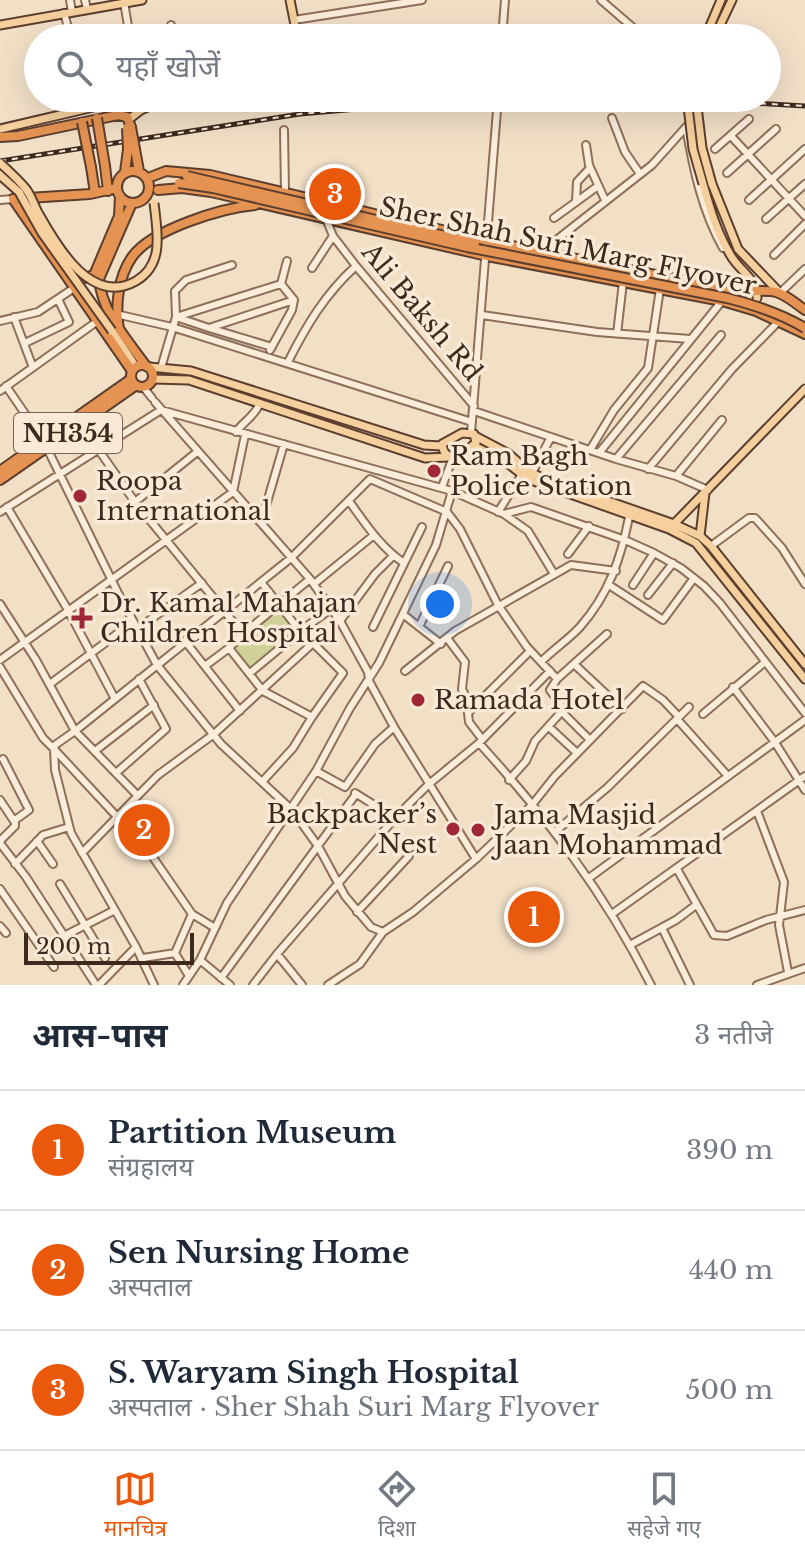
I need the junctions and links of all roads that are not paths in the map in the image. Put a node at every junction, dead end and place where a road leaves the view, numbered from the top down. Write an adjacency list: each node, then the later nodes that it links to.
1 (70, 0): 11 (street)
2 (142, 0): 9 (main road)
3 (290, 0): 12 (main road)
4 (422, 0): 12 (street)
5 (505, 0): 16 (street)
6 (601, 0): 17 (street)
7 (721, 0): 18 (main road)
8 (732, 0): 19 (main road)
9 (124, 2): 10 (main road); 14 (street)
10 (86, 5): 11 (main road)
11 (68, 13): 13 (street); 20 (main road)
12 (294, 20): 15 (main road)
13 (69, 24)
14 (128, 24)
15 (294, 24)
16 (503, 24)
17 (629, 24)
18 (711, 24)
19 (721, 24)
20 (0, 25)
21 (72, 112): 31 (main road)
22 (139, 112): 30 (main road)
23 (497, 112): 73 (street)
24 (689, 112): 51 (main road, bridge)
25 (698, 112): 51 (main road, bridge)
26 (102, 117): 29 (highway, bridge); 30 (highway); 55 (highway, bridge)
27 (612, 118): 47 (street)
28 (749, 119): 34 (street)
29 (82, 122): 35 (highway); 57 (highway, bridge)
30 (129, 125): 37 (highway, bridge)
31 (0, 129)
32 (776, 129): 40 (street)
33 (284, 130): 56 (street)
34 (731, 136): 38 (street); 40 (street)
35 (0, 137)
36 (586, 145): 42 (street)
37 (131, 149): 43 (highway); 44 (highway)
38 (715, 149)
39 (805, 149): 50 (street)
40 (748, 155): 46 (street); 50 (street)
41 (0, 163): 54 (main road, bridge)
42 (590, 168): 53 (street); 64 (street)
43 (139, 171): 44 (highway); 49 (highway)
44 (125, 172): 55 (highway)
45 (161, 173): 49 (highway); 56 (highway); 101 (highway, Sher Shah Suri Marg Flyover, bridge)
46 (727, 173)
47 (640, 174): 62 (street); 82 (street)
48 (0, 175): 106 (main road, bridge)
49 (148, 178): 65 (highway)
50 (772, 180): 58 (street); 63 (street)
51 (707, 184): 82 (main road); 87 (main road)
52 (805, 184): 58 (street)
53 (598, 186): 62 (street); 64 (street)
54 (158, 190): 66 (highway); 105 (highway, Sher Shah Suri Marg Flyover, bridge)
55 (115, 192): 57 (highway); 65 (highway); 85 (highway)
56 (285, 192): 61 (highway)
57 (95, 193): 59 (highway)
58 (790, 198): 67 (street); 69 (street)
59 (13, 199): 60 (street); 85 (highway)
60 (0, 200)
61 (321, 200): 70 (street, Ali Baksh Rd); 73 (highway)
62 (605, 200): 74 (street)
63 (749, 200)
64 (576, 202): 68 (street)
65 (132, 203): 94 (highway)
66 (265, 204): 70 (highway); 94 (highway)
67 (805, 216)
68 (554, 218)
69 (766, 219)
70 (326, 220): 72 (street, Ali Baksh Rd); 76 (highway)
71 (805, 224): 75 (street)
72 (333, 236): 79 (street, Ali Baksh Rd); 80 (street)
73 (488, 241): 74 (highway); 76 (street)
74 (541, 252): 88 (highway)
75 (774, 255)
76 (487, 256): 83 (highway); 95 (street)
77 (287, 261): 84 (street)
78 (232, 265): 97 (street)
79 (356, 266): 115 (street); 123 (street, Ali Baksh Rd)
80 (312, 268)
81 (805, 269): 87 (street)
82 (743, 271): 88 (main road)
83 (623, 282): 86 (highway); 107 (street)
84 (281, 284): 90 (street); 97 (street)
85 (72, 285): 89 (street); 99 (highway)
86 (660, 289): 91 (highway); 110 (street)
87 (780, 293): 88 (highway); 92 (highway)
88 (759, 294): 93 (highway)
89 (58, 299): 96 (street); 112 (street)
90 (294, 300): 104 (street); 113 (street)
91 (722, 301): 93 (highway); 111 (street)
92 (801, 308): 102 (highway)
93 (756, 311): 100 (highway)
94 (113, 313): 99 (street); 103 (street); 106 (highway)
95 (482, 315): 107 (street); 123 (street)
96 (14, 317): 98 (street); 112 (street)
97 (176, 317): 103 (street); 104 (street)
98 (0, 321)
99 (97, 321): 116 (street); 118 (highway)
100 (778, 322): 102 (highway); 142 (street)
101 (805, 322)
102 (788, 324): 108 (highway)
103 (172, 327): 114 (street); 117 (street)
104 (209, 328): 113 (street)
105 (805, 328)
106 (115, 330): 118 (highway)
107 (617, 334): 110 (street)
108 (805, 334)
109 (721, 335): 140 (street)
110 (653, 336): 111 (street); 136 (street)
111 (690, 339): 138 (street)
112 (25, 343): 116 (street)
113 (272, 347): 114 (street)
114 (268, 356): 115 (street)
115 (288, 362): 126 (street)
116 (32, 365): 120 (street)
117 (161, 368): 118 (main road); 133 (main road)
118 (139, 375): 119 (highway); 124 (street); 131 (highway, NH354)
119 (153, 379): 122 (main road)
120 (3, 388): 131 (street)
121 (805, 389): 151 (main road)
122 (260, 403): 127 (street); 139 (main road)
123 (474, 408): 126 (street); 130 (street)
124 (161, 410): 127 (street); 135 (street); 137 (street)
125 (722, 420): 146 (street)
126 (472, 422): 129 (street)
127 (236, 432): 128 (street)
128 (245, 435): 132 (street); 152 (street)
129 (474, 435): 133 (main road); 134 (main road); 144 (main road)
130 (551, 437): 136 (street); 144 (street)
131 (45, 443): 143 (highway, NH354); 145 (street); 148 (highway, NH354)
132 (284, 444): 141 (street); 159 (street)
133 (441, 446): 139 (main road)
134 (474, 446): 139 (main road); 144 (main road)
135 (98, 449): 145 (street); 154 (street)
136 (590, 450): 138 (street)
137 (197, 452): 152 (street); 154 (street)
138 (599, 453): 140 (street)
139 (450, 457): 149 (street)
140 (616, 459): 142 (street)
141 (379, 468): 147 (street); 149 (street)
142 (648, 469): 146 (street)
143 (0, 471)
144 (526, 472): 157 (street); 158 (main road); 161 (main road)
145 (58, 474): 155 (street); 178 (street)
146 (676, 476): 151 (street)
147 (370, 479): 153 (street); 156 (street)
148 (0, 480)
149 (442, 487): 150 (street)
150 (452, 491): 156 (street); 157 (street)
151 (706, 491): 161 (main road); 164 (main road)
152 (233, 492): 159 (street); 165 (street)
153 (349, 501): 163 (street); 171 (street)
154 (135, 502): 165 (street)
155 (4, 509): 190 (street)
156 (447, 512): 188 (street); 192 (street)
157 (501, 513): 160 (street); 176 (street)
158 (629, 517): 161 (main road); 166 (street)
159 (261, 523): 171 (street)
160 (589, 526): 166 (street); 169 (street)
161 (671, 526): 164 (main road); 222 (main road)
162 (422, 527): 172 (street)
163 (374, 535): 170 (street); 180 (street)
164 (700, 536): 167 (main road)
165 (165, 540): 178 (street); 181 (street)
166 (625, 540): 168 (street); 175 (street)
167 (711, 546): 182 (street); 213 (main road)
168 (654, 553): 173 (street); 184 (street)
169 (568, 554)
170 (393, 556): 172 (street); 193 (street)
171 (291, 558): 179 (street); 180 (street)
172 (404, 563): 195 (street)
173 (673, 563): 177 (street); 185 (street)
174 (448, 566): 196 (street)
175 (616, 571): 176 (street); 183 (street)
176 (554, 574): 188 (street)
177 (694, 578): 183 (street); 211 (street)
178 (112, 579): 190 (street); 194 (street)
179 (261, 582): 187 (street); 191 (street)
180 (312, 582): 187 (street); 189 (street)
181 (202, 583): 191 (street); 197 (street)
182 (805, 584)
183 (609, 585): 210 (street)
184 (633, 585)
185 (648, 595)
186 (0, 604): 202 (street)
187 (279, 605): 198 (street); 199 (street)
188 (498, 605): 201 (street); 207 (street)
189 (331, 609): 193 (street); 198 (street)
190 (68, 610): 202 (street); 208 (street)
191 (225, 610): 199 (street); 203 (street)
192 (404, 615): 196 (street); 223 (street)
193 (340, 621): 223 (street)
194 (133, 622): 197 (street); 208 (street)
195 (373, 627)
196 (419, 627): 205 (street)
197 (137, 629): 214 (street)
198 (301, 630): 204 (street); 219 (street)
199 (243, 634): 206 (street)
200 (607, 634): 212 (street)
201 (447, 638): 205 (street); 233 (street)
202 (25, 641): 209 (street); 224 (street)
203 (185, 641): 214 (street); 215 (street)
204 (313, 643): 226 (street); 236 (street)
205 (441, 644): 217 (street)
206 (229, 648): 215 (street); 219 (street)
207 (530, 651): 210 (street); 233 (street)
208 (91, 653): 224 (street); 227 (street)
209 (0, 660)
210 (542, 661): 218 (street)
211 (765, 662): 225 (street); 234 (street)
212 (574, 664): 221 (street); 230 (street)
213 (805, 664)
214 (157, 665): 220 (street); 242 (street)
215 (205, 666): 231 (street)
216 (0, 667): 246 (street)
217 (405, 671)
218 (550, 671): 221 (street); 244 (street)
219 (250, 673): 226 (street)
220 (139, 679): 227 (street); 228 (street)
221 (557, 679): 232 (street)
222 (805, 679)
223 (369, 681): 239 (street); 250 (street)
224 (50, 684): 241 (street)
225 (733, 687): 235 (street); 245 (street)
226 (263, 691): 231 (street); 236 (street)
227 (115, 699): 241 (street)
228 (154, 705): 247 (street); 251 (street)
229 (689, 707): 237 (street)
230 (622, 709): 237 (street); 243 (street)
231 (240, 711): 242 (street)
232 (562, 712): 240 (street); 243 (street)
233 (468, 713): 244 (street)
234 (805, 713)
235 (703, 714)
236 (312, 717): 255 (street)
237 (678, 718): 252 (street); 269 (street)
238 (805, 720): 245 (street)
239 (394, 727): 256 (street); 257 (street)
240 (549, 727): 248 (street); 254 (street)
241 (75, 731): 246 (street); 247 (street)
242 (214, 734): 255 (street); 260 (street)
243 (590, 740): 248 (street)
244 (480, 741): 254 (street); 256 (street)
245 (774, 741): 252 (street); 253 (street)
246 (54, 749): 265 (street); 268 (street)
247 (95, 751): 251 (street)
248 (577, 753): 262 (street)
249 (3, 759): 267 (street)
250 (316, 771): 257 (street); 263 (street)
251 (116, 773): 260 (street)
252 (727, 775): 279 (street)
253 (802, 778): 258 (street); 264 (street)
254 (509, 780): 262 (street)
255 (262, 782): 263 (street)
256 (429, 784): 266 (street); 275 (street)
257 (345, 787): 259 (street)
258 (805, 790)
259 (356, 794): 266 (street); 272 (street)
260 (137, 795): 265 (street)
261 (0, 800): 267 (street)
262 (532, 805): 269 (street); 275 (street)
263 (292, 810): 272 (street); 292 (street)
264 (757, 811): 278 (street); 289 (street)
265 (116, 817): 273 (street); 287 (street)
266 (395, 818): 280 (street)
267 (14, 821): 271 (street)
268 (69, 827): 270 (street); 273 (street)
269 (556, 831): 279 (street)
270 (37, 841): 276 (street); 277 (street)
271 (0, 842): 276 (street)
272 (318, 846): 280 (street); 308 (street)
273 (82, 853): 284 (street)
274 (409, 856): 286 (street)
275 (476, 859): 294 (street)
276 (15, 864): 296 (street)
277 (53, 864)
278 (677, 869): 283 (street); 288 (street)
279 (589, 878): 288 (street)
280 (338, 883): 286 (street); 300 (street)
281 (60, 884): 291 (street)
282 (1, 895): 304 (street)
283 (696, 905): 289 (street); 293 (street)
284 (115, 910): 291 (street); 298 (street)
285 (805, 910): 289 (street)
286 (357, 912): 294 (street)
287 (192, 914): 292 (street); 299 (street)
288 (612, 914): 297 (street)
289 (780, 916): 306 (street)
290 (0, 926): 295 (street)
291 (84, 926): 296 (street); 301 (street)
292 (215, 928): 303 (street)
293 (662, 928): 297 (street); 318 (street)
294 (383, 932): 316 (street)
295 (6, 933)
296 (64, 936): 310 (street)
297 (630, 945): 317 (street)
298 (136, 947): 302 (street); 310 (street)
299 (175, 953): 302 (street); 307 (street)
300 (277, 954): 314 (street); 315 (street)
301 (105, 958)
302 (143, 958): 311 (street)
303 (200, 960): 307 (street); 308 (street)
304 (54, 967)
305 (805, 968): 306 (street)
306 (788, 972): 309 (street)
307 (189, 976): 312 (street)
308 (221, 978): 313 (street)
309 (774, 982): 319 (street)
310 (97, 985)
311 (154, 985)
312 (183, 985)
313 (230, 985)
314 (253, 985)
315 (302, 985)
316 (328, 985)
317 (651, 985)
318 (690, 985)
319 (757, 985)

